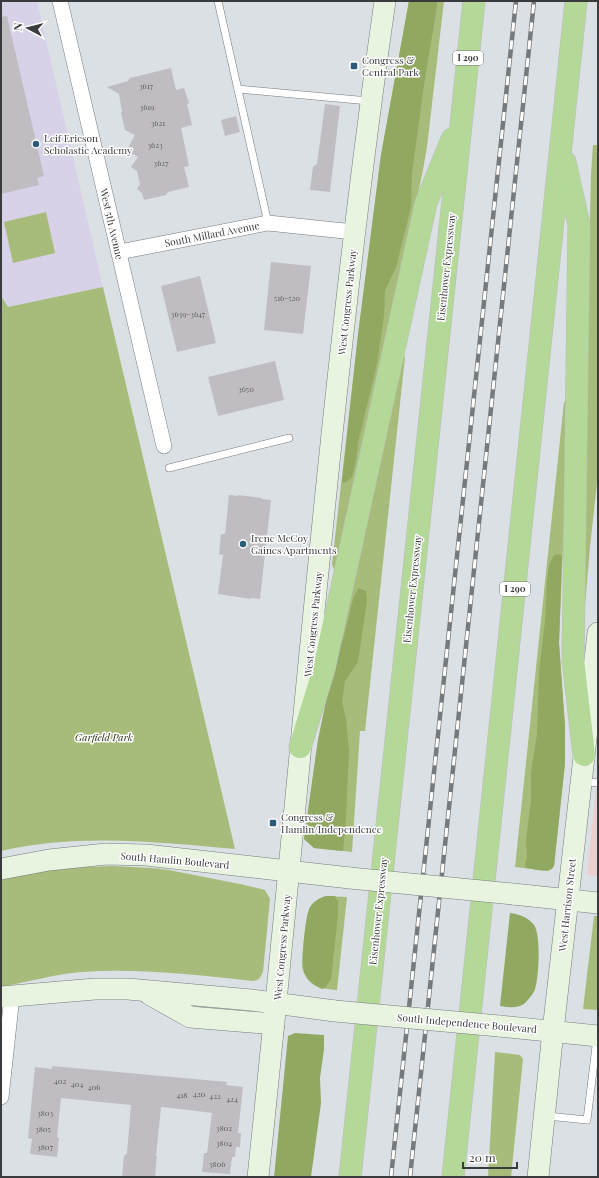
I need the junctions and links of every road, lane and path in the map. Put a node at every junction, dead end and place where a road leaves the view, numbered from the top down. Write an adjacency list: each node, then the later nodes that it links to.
1 (60, 1): 12 (street, West 5th Avenue)
2 (218, 1): 6 (lane)
3 (385, 1): 7 (street, West Congress Parkway)
4 (474, 1): 8 (highway, Eisenhower Expressway / I 290)
5 (576, 1): 9 (highway, I 290)
6 (238, 89): 7 (lane); 10 (lane)
7 (371, 101): 11 (street, West Congress Parkway)
8 (462, 114): 17 (highway); 33 (highway, Eisenhower Expressway / I 290)
9 (561, 143): 18 (highway); 34 (highway, I 290)
10 (268, 223): 11 (street, South Millard Avenue); 12 (street, South Millard Avenue)
11 (354, 232): 17 (street, West Congress Parkway)
12 (119, 252): 14 (street, West 5th Avenue)
13 (289, 438): 15 (lane)
14 (164, 446)
15 (169, 468)
16 (598, 633): 18 (street, West Harrison Street)
17 (300, 747): 21 (street, West Congress Parkway)
18 (587, 755): 19 (street, West Harrison Street)
19 (590, 782): 22 (street, West Harrison Street)
20 (1, 869): 21 (street, South Hamlin Boulevard)
21 (289, 871): 22 (street, South Hamlin Boulevard, bridge); 26 (street, West Congress Parkway)
22 (568, 900): 23 (street); 28 (street, West Harrison Street)
23 (598, 903)
24 (142, 990): 25 (street); 26 (street); 27 (street)
25 (7, 996): 30 (street)
26 (277, 1003): 27 (street, West Congress Parkway); 28 (street, South Independence Boulevard, bridge)
27 (274, 1024): 32 (street, West Congress Parkway)
28 (553, 1031): 29 (street, South Independence Boulevard); 31 (street, West Harrison Street)
29 (598, 1036): 31 (lane)
30 (1, 1097)
31 (544, 1116): 35 (street, West Harrison Street)
32 (258, 1177)
33 (350, 1177)
34 (453, 1177)
35 (538, 1177)

